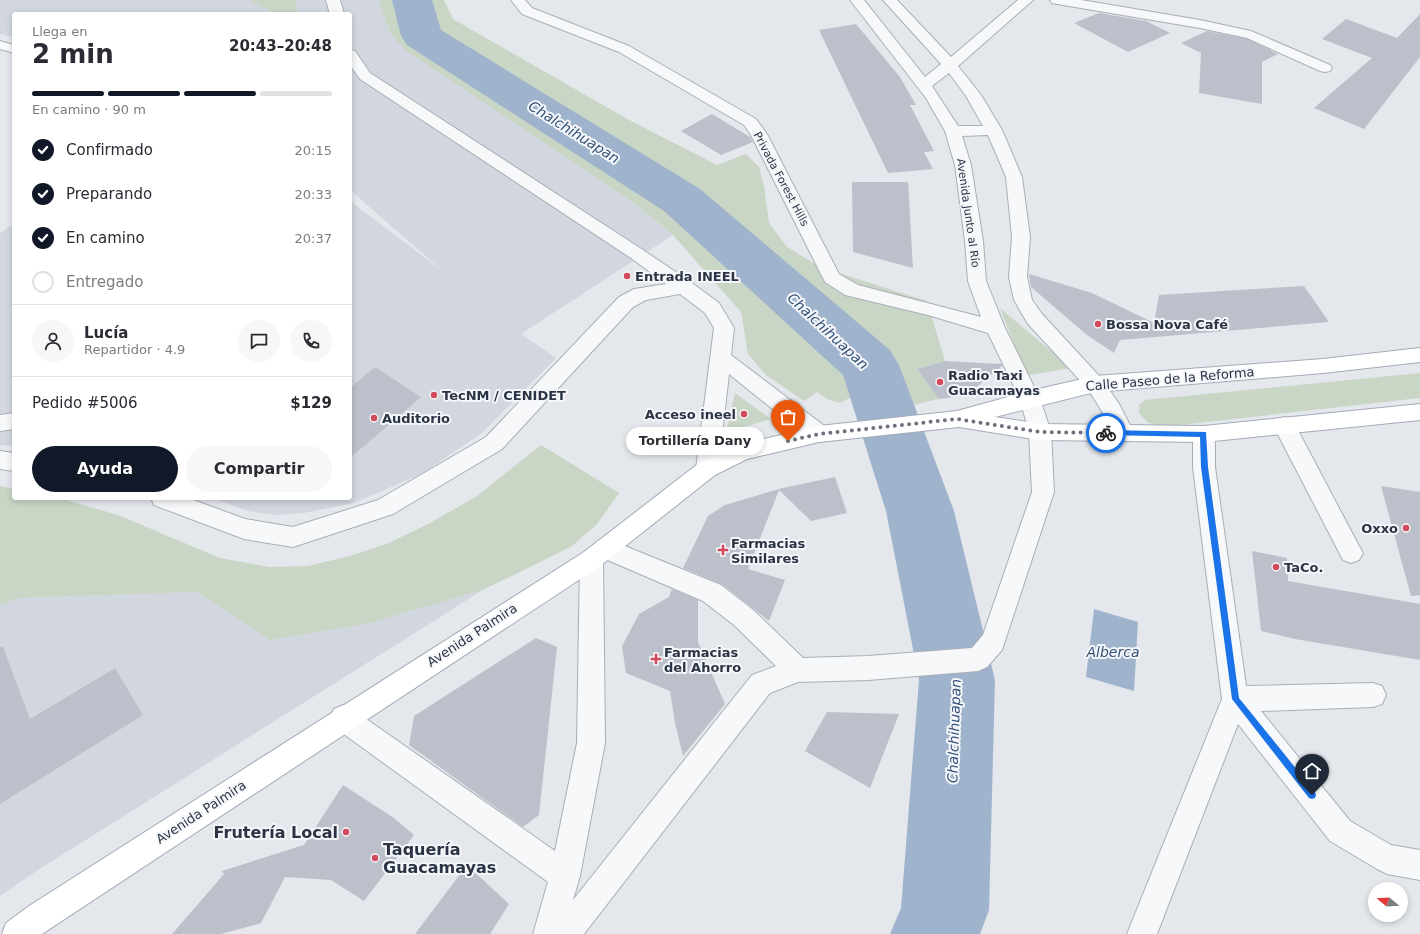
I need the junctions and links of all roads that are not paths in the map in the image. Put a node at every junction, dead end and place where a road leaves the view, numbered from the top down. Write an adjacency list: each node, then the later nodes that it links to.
1 (333, 0): 7 (street)
2 (518, 0): 17 (street, Privada Forest Hills)
3 (857, 0): 13 (street, Avenida Junto al Río)
4 (890, 0): 11 (street)
5 (1026, 0): 11 (street)
6 (1056, 0): 12 (street)
7 (336, 12)
8 (0, 45): 9 (street)
9 (12, 48)
10 (352, 57): 16 (street)
11 (950, 65): 13 (street); 14 (street)
12 (1325, 68)
13 (924, 85): 15 (street, Avenida Junto al Río)
14 (994, 130): 15 (street); 20 (street)
15 (953, 131): 17 (street, Avenida Junto al Río)
16 (685, 287): 19 (street); 34 (street)
17 (995, 328): 21 (street, Avenida Junto al Río)
18 (1420, 355): 20 (main road, Calle Paseo de la Reforma)
19 (720, 357): 28 (street); 33 (street)
20 (1095, 384): 21 (main road, Calle Paseo de la Reforma); 29 (street)
21 (1030, 398): 23 (main road, Calle Paseo de la Reforma); 27 (street, Avenida Junto al Río)
22 (1420, 412): 26 (main road)
23 (957, 419): 27 (main road); 28 (main road, Avenida Palmira)
24 (12, 421): 25 (street)
25 (0, 423)
26 (1284, 425): 30 (main road); 36 (street)
27 (1040, 432): 29 (main road); 37 (street, Avenida Junto al Río)
28 (826, 433): 33 (main road, Avenida Palmira)
29 (1123, 433): 30 (main road)
30 (1204, 434): 39 (street)
31 (0, 460): 32 (street)
32 (12, 462)
33 (707, 469): 35 (main road, Avenida Palmira)
34 (167, 500)
35 (598, 553): 37 (street); 40 (main road, Avenida Palmira); 42 (street)
36 (1351, 553)
37 (798, 670): 45 (street)
38 (1373, 694): 39 (street)
39 (1236, 699): 41 (street); 46 (street)
40 (343, 718): 42 (street); 43 (main road, Avenida Palmira)
41 (1420, 865)
42 (565, 876): 44 (street)
43 (17, 934)
44 (548, 934)
45 (565, 934)
46 (1142, 934)

